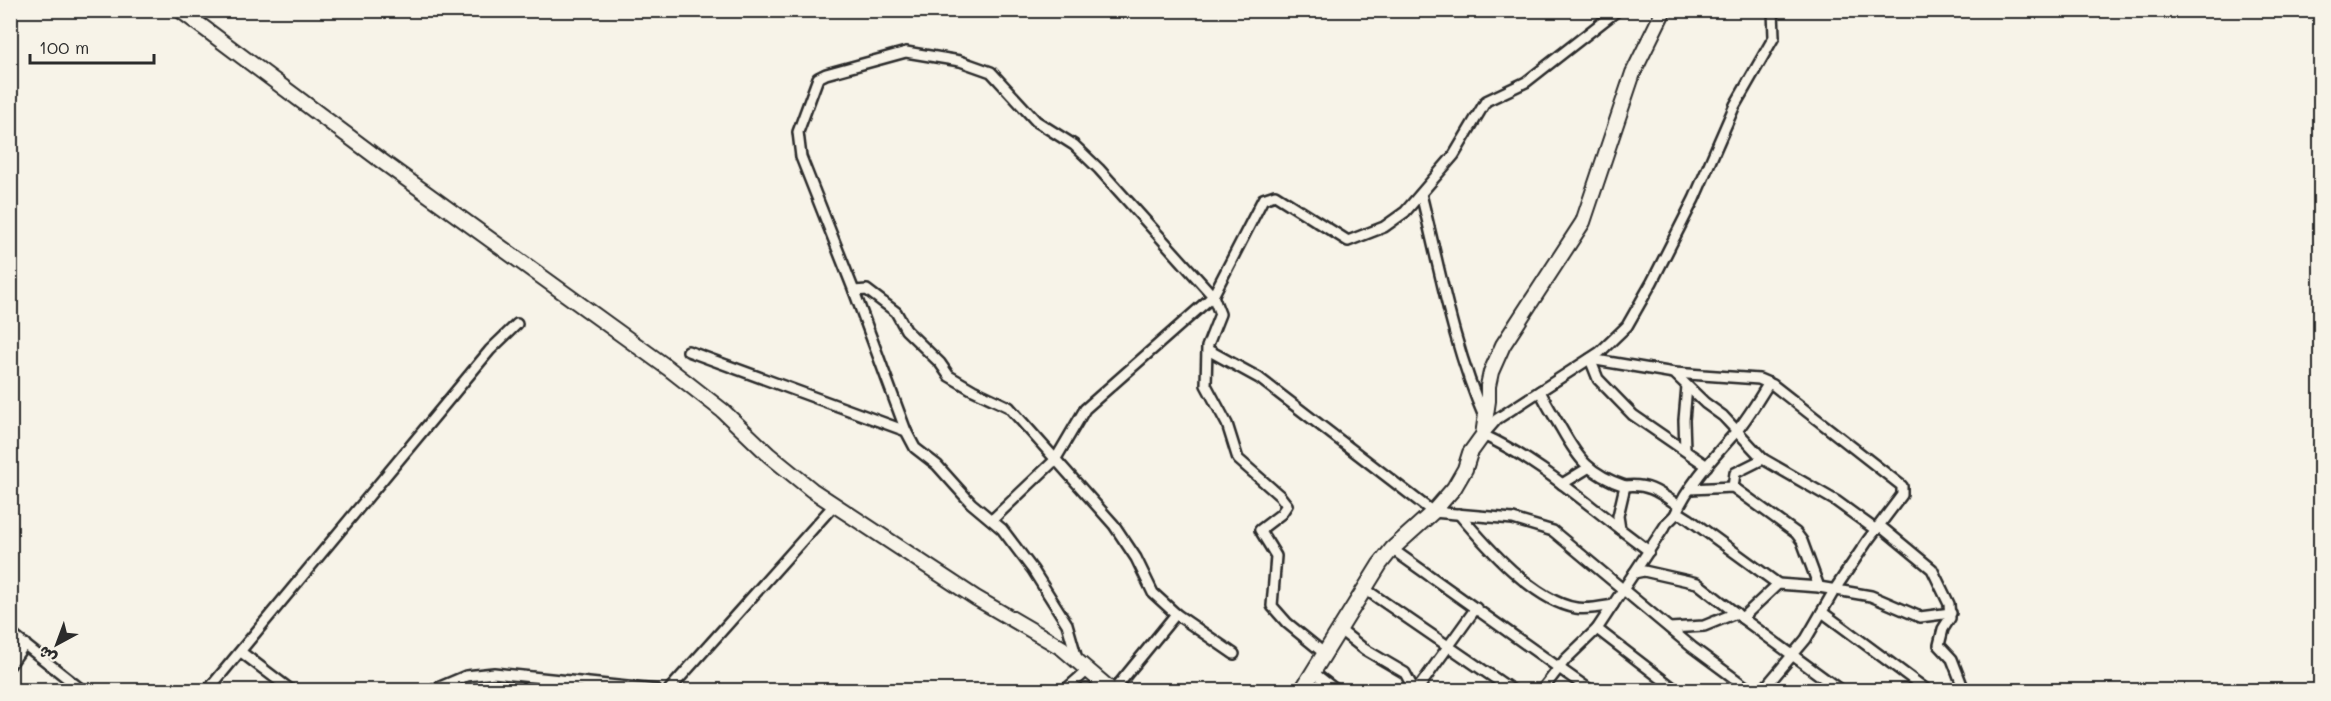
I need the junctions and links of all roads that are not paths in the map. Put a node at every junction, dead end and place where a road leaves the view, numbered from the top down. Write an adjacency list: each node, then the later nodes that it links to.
1 (180, 10): 28 (main road)
2 (1618, 10): 5 (street)
3 (1664, 10): 16 (main road)
4 (1773, 10): 11 (street)
5 (1421, 194): 7 (street); 16 (street)
6 (854, 291): 7 (street); 17 (street); 21 (street)
7 (1213, 296): 9 (street); 21 (street)
8 (517, 324): 55 (street)
9 (1208, 350): 30 (street); 57 (street)
10 (688, 351): 17 (street)
11 (1590, 359): 12 (street); 15 (street); 19 (street)
12 (1674, 373): 13 (street); 14 (street)
13 (1769, 383): 18 (street); 33 (street)
14 (1687, 386): 18 (street); 19 (street)
15 (1540, 392): 16 (street); 23 (street)
16 (1485, 428): 24 (street); 30 (main road)
17 (906, 431): 32 (street)
18 (1736, 431): 20 (street); 22 (street)
19 (1685, 450): 22 (street)
20 (1763, 459): 26 (street); 33 (street)
21 (1055, 460): 32 (street); 47 (street)
22 (1707, 466): 27 (street)
23 (1588, 468): 24 (street); 25 (street)
24 (1562, 484): 34 (street)
25 (1625, 486): 29 (street); 34 (street)
26 (1733, 486): 27 (street); 39 (street)
27 (1690, 489): 29 (street)
28 (834, 505): 60 (main road); 68 (street)
29 (1677, 511): 36 (street); 38 (street)
30 (1433, 512): 31 (street); 35 (main road)
31 (1459, 514): 41 (street); 43 (street)
32 (992, 520): 60 (street)
33 (1878, 528): 42 (street); 46 (street)
34 (1620, 529): 36 (street)
35 (1392, 549): 40 (main road); 44 (street)
36 (1649, 550): 37 (street)
37 (1634, 573): 41 (street); 48 (street)
38 (1778, 584): 39 (street); 48 (street)
39 (1819, 586): 42 (street)
40 (1365, 589): 51 (main road); 54 (street)
41 (1623, 589): 43 (street); 50 (street)
42 (1835, 590): 45 (street); 46 (street)
43 (1613, 605): 49 (street)
44 (1476, 608): 54 (street); 61 (street)
45 (1822, 612): 58 (street); 81 (street)
46 (1951, 613): 82 (street)
47 (1176, 614): 56 (street); 70 (street)
48 (1739, 615): 50 (street); 58 (street)
49 (1597, 628): 61 (street); 77 (street)
50 (1670, 628): 78 (street)
51 (1340, 630): 57 (main road); 73 (street)
52 (10, 633): 53 (street)
53 (25, 644): 59 (street); 63 (street)
54 (1449, 646): 73 (street); 74 (street)
55 (241, 652): 64 (street); 65 (street)
56 (1234, 654)
57 (1326, 654): 62 (main road)
58 (1793, 656): 79 (street); 80 (street)
59 (10, 665)
60 (1083, 666): 69 (street); 70 (main road)
61 (1558, 668): 75 (street); 76 (street)
62 (1314, 673): 71 (main road); 72 (street)
63 (82, 690)
64 (208, 690)
65 (291, 690)
66 (433, 690): 67 (street)
67 (656, 690)
68 (669, 690)
69 (1065, 690)
70 (1112, 690)
71 (1302, 690)
72 (1336, 690)
73 (1415, 690)
74 (1512, 690)
75 (1542, 690)
76 (1590, 690)
77 (1676, 690)
78 (1750, 690)
79 (1763, 690)
80 (1840, 690)
81 (1927, 690)
82 (1964, 690)

